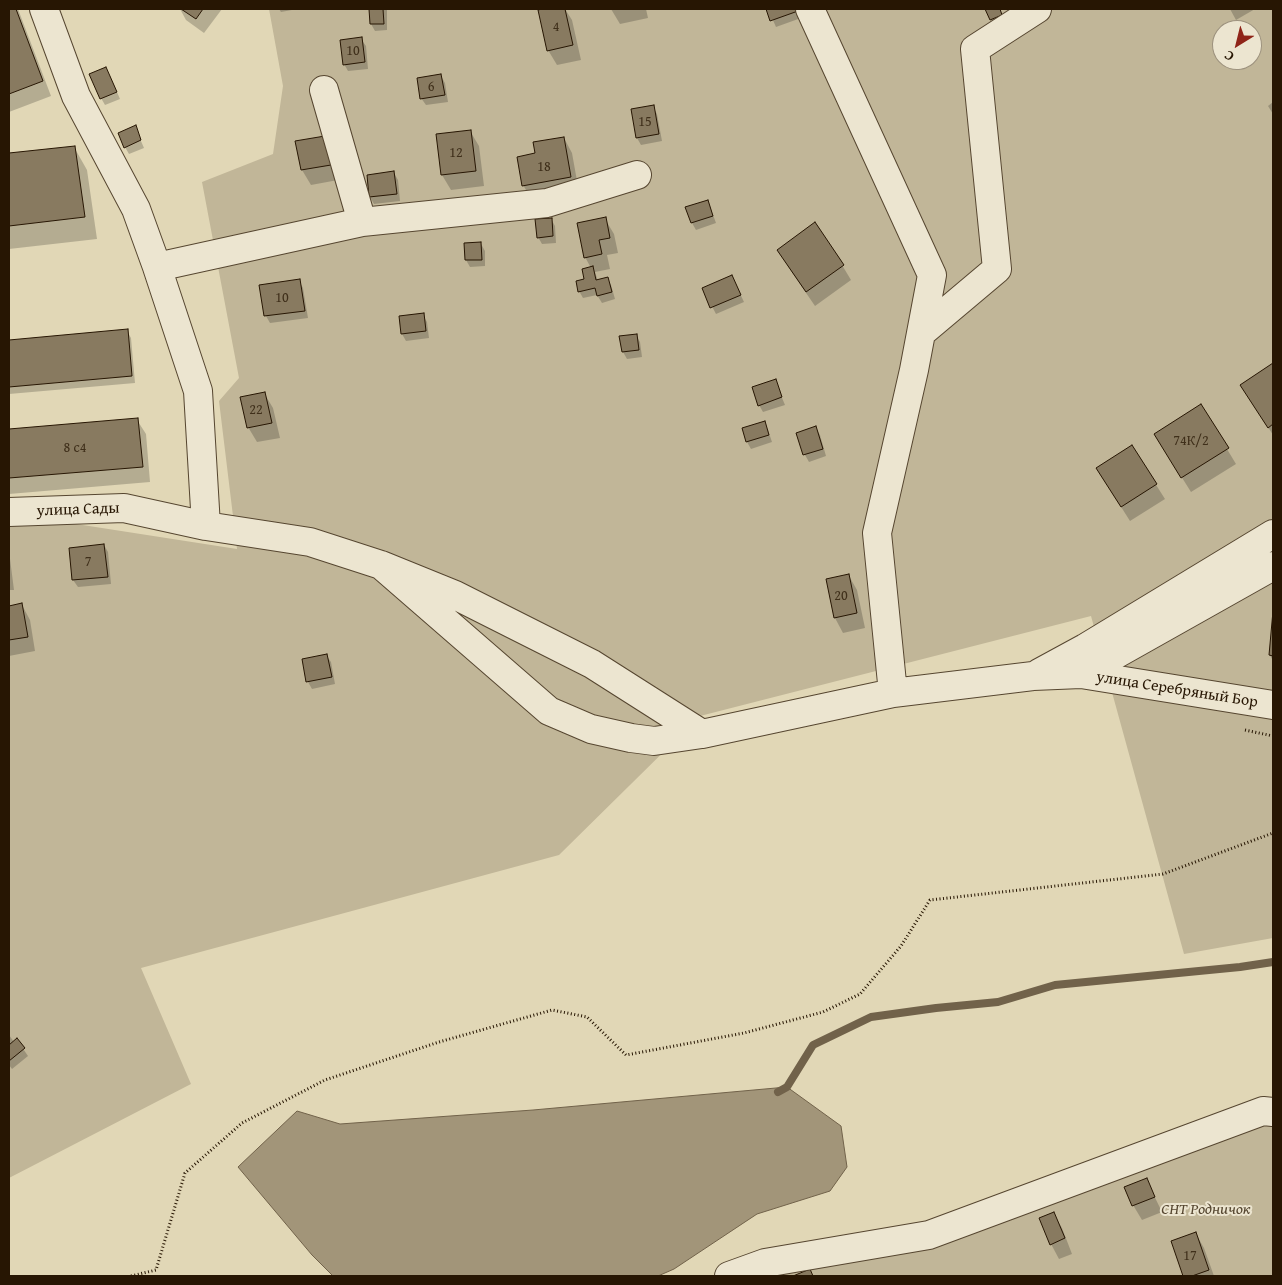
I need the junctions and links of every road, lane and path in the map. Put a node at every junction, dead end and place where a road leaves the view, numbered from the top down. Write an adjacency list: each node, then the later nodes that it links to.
1 (44, 9): 7 (street)
2 (810, 9): 8 (street)
3 (1037, 9): 8 (street)
4 (324, 90): 6 (street)
5 (637, 175): 6 (street)
6 (362, 222): 7 (street)
7 (157, 267): 10 (street)
8 (921, 333): 16 (street)
9 (9, 512): 10 (street, улица Сады)
10 (206, 526): 12 (street, улица Сады)
11 (1273, 534): 15 (street)
12 (380, 565): 19 (street, улица Сады); 19 (street, улица Серебряный Бор)
13 (1273, 566): 14 (street)
14 (1081, 674): 15 (street, улица Серебряный Бор); 17 (street, улица Серебряный Бор)
15 (1033, 676): 16 (street, улица Серебряный Бор)
16 (893, 693): 19 (street, улица Серебряный Бор)
17 (1273, 705)
18 (1244, 730): 20 (path)
19 (702, 734)
20 (1273, 736)
21 (1273, 834): 23 (path)
22 (1273, 1112): 26 (street)
23 (156, 1270): 24 (path); 25 (path)
24 (131, 1276)
25 (153, 1276)
26 (729, 1276)

